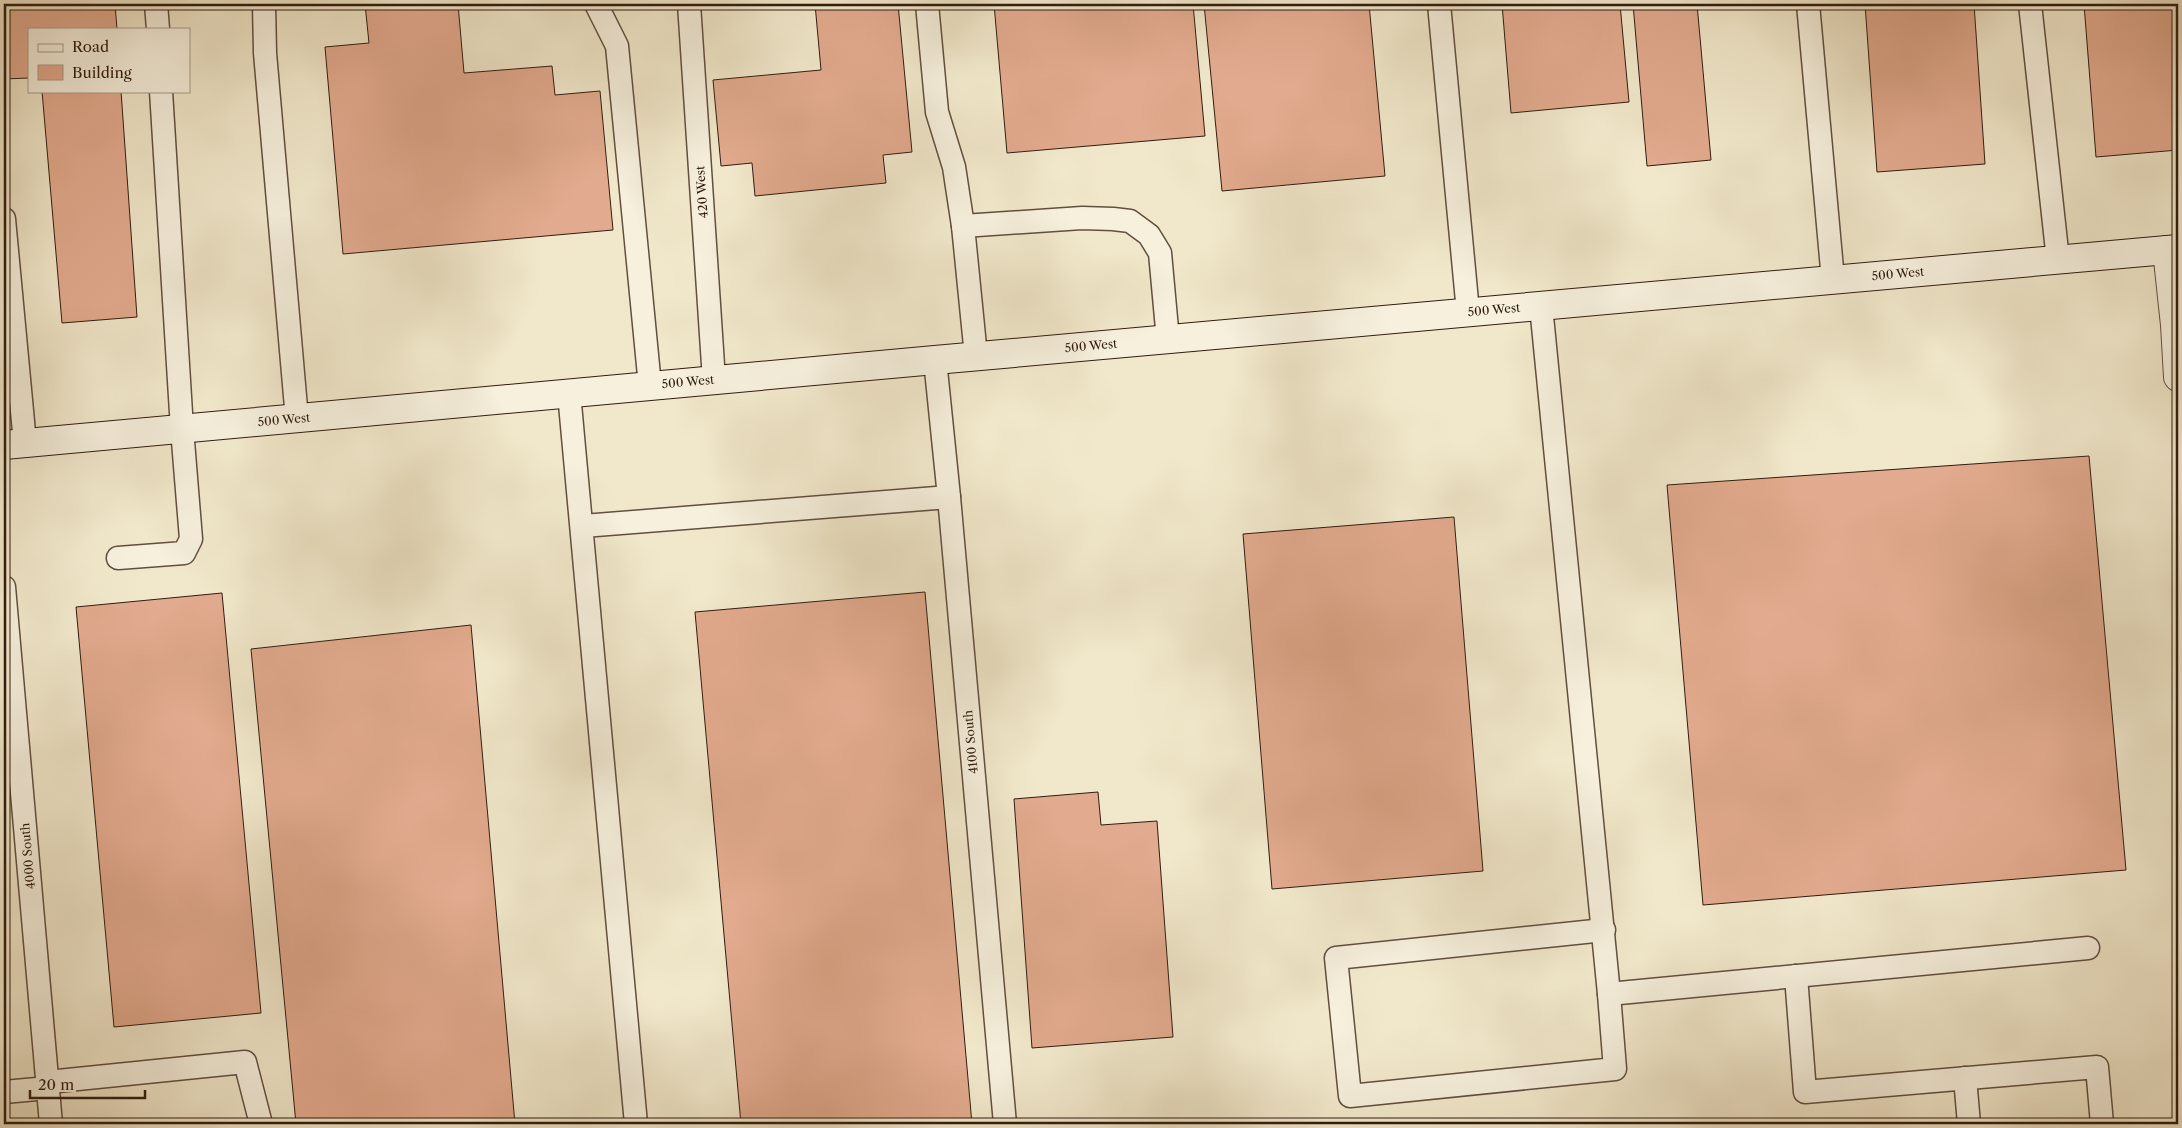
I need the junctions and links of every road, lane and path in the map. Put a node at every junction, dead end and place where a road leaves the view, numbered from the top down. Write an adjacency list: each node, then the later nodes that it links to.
1 (156, 4): 9 (lane)
2 (264, 4): 25 (lane)
3 (596, 4): 23 (lane)
4 (689, 4): 22 (lane, 420 West)
5 (927, 4): 12 (lane)
6 (1440, 4): 17 (lane)
7 (1808, 4): 15 (lane)
8 (2030, 4): 14 (lane)
9 (158, 28)
10 (161, 92): 26 (lane)
11 (4, 219): 27 (lane)
12 (963, 226): 18 (lane); 19 (lane)
13 (2172, 250): 14 (main road, 500 West); 21 (main road)
14 (2058, 260): 15 (main road, 500 West)
15 (1833, 280): 16 (main road, 500 West)
16 (1541, 306): 17 (main road, 500 West); 32 (lane)
17 (1468, 312): 18 (main road, 500 West)
18 (1168, 340): 19 (main road, 500 West)
19 (976, 356): 20 (main road, 500 West)
20 (935, 360): 22 (main road, 500 West); 28 (lane, 4100 South)
21 (2178, 377)
22 (714, 380): 23 (main road, 500 West)
23 (650, 386): 24 (main road, 500 West)
24 (569, 394): 25 (main road, 500 West); 29 (lane)
25 (297, 419): 26 (main road, 500 West)
26 (182, 429): 27 (main road, 500 West); 30 (lane)
27 (14, 444)
28 (949, 497): 29 (lane); 42 (lane, 4100 South)
29 (583, 526): 41 (lane)
30 (118, 558)
31 (4, 587): 37 (lane, 4000 South)
32 (1604, 930): 35 (lane); 35 (lane)
33 (2088, 948): 34 (lane)
34 (1796, 976): 35 (lane); 36 (lane)
35 (1609, 994)
36 (1965, 1078): 43 (lane); 44 (lane)
37 (48, 1085): 38 (lane); 39 (lane, 4000 South); 40 (lane)
38 (4, 1092)
39 (51, 1124)
40 (261, 1124)
41 (636, 1124)
42 (1005, 1124)
43 (1969, 1124)
44 (2102, 1124)

